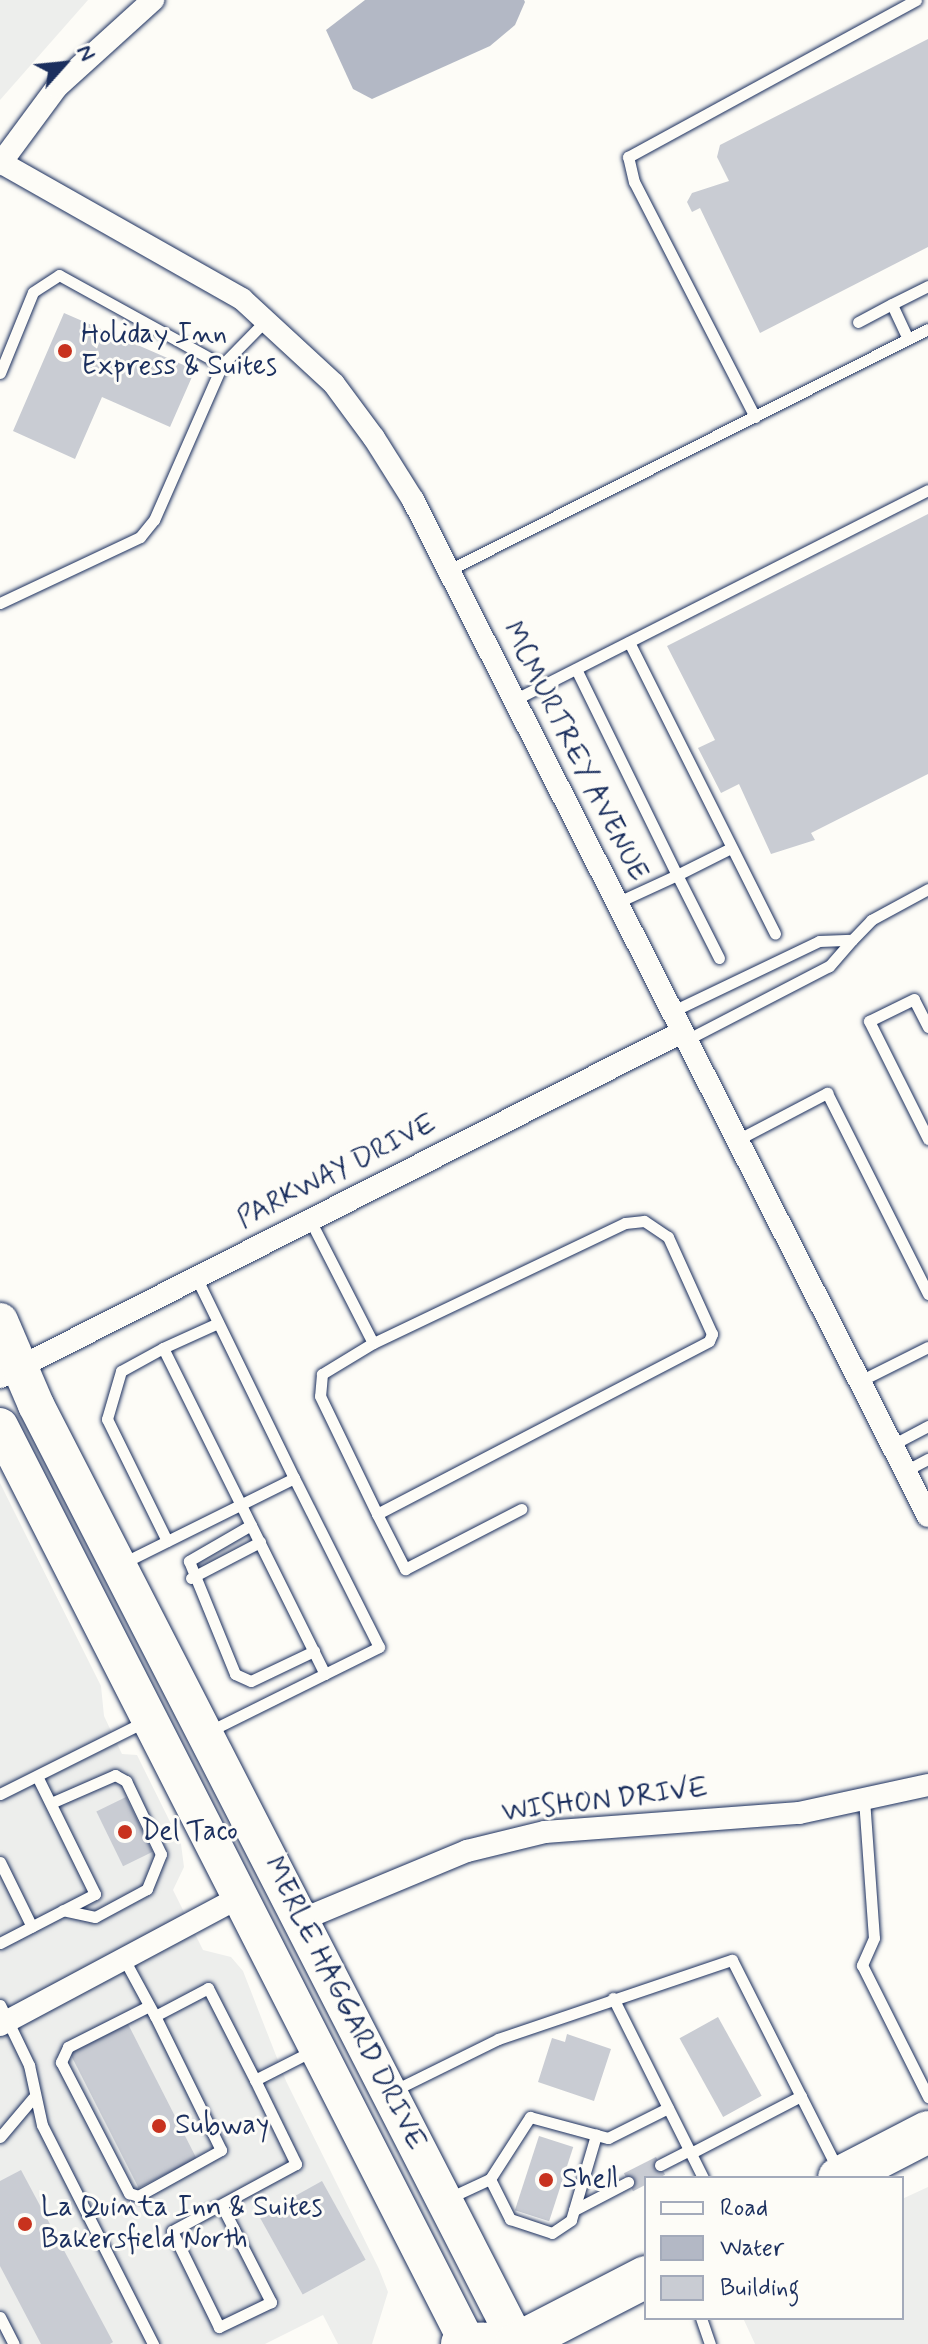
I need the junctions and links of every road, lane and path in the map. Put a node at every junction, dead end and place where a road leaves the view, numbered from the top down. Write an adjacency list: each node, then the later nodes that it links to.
1 (153, 0): 3 (street)
2 (916, 0): 12 (lane)
3 (0, 163): 6 (street, MCMURTREY AVENUE)
4 (928, 286): 5 (lane)
5 (892, 304): 7 (lane); 9 (lane)
6 (267, 319): 10 (lane); 14 (street, MCMURTREY AVENUE)
7 (858, 322)
8 (928, 329): 9 (lane)
9 (908, 339): 12 (lane)
10 (222, 365): 11 (lane); 15 (lane)
11 (0, 373)
12 (755, 417): 14 (lane)
13 (928, 490): 16 (lane)
14 (449, 570): 18 (street, MCMURTREY AVENUE)
15 (0, 603)
16 (629, 642): 17 (lane); 19 (lane)
17 (576, 669): 18 (lane); 20 (lane)
18 (514, 700): 22 (street, MCMURTREY AVENUE)
19 (731, 848): 20 (lane); 23 (lane)
20 (677, 875): 22 (lane); 25 (lane)
21 (928, 889): 24 (lane)
22 (616, 903): 26 (street, MCMURTREY AVENUE)
23 (775, 933)
24 (852, 940): 26 (lane); 28 (lane)
25 (719, 958)
26 (671, 1012): 28 (street, MCMURTREY AVENUE)
27 (928, 1027): 29 (lane)
28 (684, 1036): 30 (street, MCMURTREY AVENUE); 31 (street, PARKWAY DRIVE)
29 (928, 1139)
30 (736, 1141): 33 (lane); 40 (street, MCMURTREY AVENUE)
31 (310, 1220): 32 (street, PARKWAY DRIVE); 36 (lane)
32 (196, 1277): 35 (lane); 39 (street, PARKWAY DRIVE)
33 (928, 1294)
34 (0, 1321): 39 (main road, MERLE HAGGARD DRIVE)
35 (218, 1323): 38 (lane); 46 (lane)
36 (373, 1343): 49 (lane); 49 (lane)
37 (928, 1347): 40 (lane)
38 (163, 1348): 47 (lane); 52 (lane)
39 (10, 1372): 54 (main road, MERLE HAGGARD DRIVE)
40 (860, 1381): 43 (street, MCMURTREY AVENUE)
41 (0, 1426): 58 (main road, MERLE HAGGARD DRIVE)
42 (928, 1426): 43 (lane)
43 (892, 1445): 45 (street, MCMURTREY AVENUE)
44 (928, 1459): 45 (lane)
45 (905, 1471): 50 (street, MCMURTREY AVENUE)
46 (294, 1478): 47 (lane); 57 (lane)
47 (240, 1504): 51 (lane); 52 (lane)
48 (521, 1509): 49 (lane)
49 (377, 1514)
50 (928, 1516)
51 (251, 1525): 53 (lane); 55 (lane)
52 (167, 1541): 54 (lane)
53 (260, 1542): 55 (lane); 56 (lane)
54 (118, 1566): 59 (main road, MERLE HAGGARD DRIVE)
55 (191, 1578): 56 (lane)
56 (314, 1651): 57 (lane)
57 (325, 1674): 59 (lane)
58 (148, 1719): 60 (lane); 66 (main road, MERLE HAGGARD DRIVE)
59 (204, 1734): 68 (main road, MERLE HAGGARD DRIVE)
60 (37, 1776): 62 (lane); 64 (lane)
61 (928, 1785): 63 (street, WISHON DRIVE)
62 (0, 1794)
63 (864, 1799): 68 (street, WISHON DRIVE); 79 (lane)
64 (51, 1803): 67 (lane); 67 (lane)
65 (0, 1862): 69 (lane)
66 (243, 1895): 71 (street); 75 (main road, MERLE HAGGARD DRIVE); 77 (main road)
67 (63, 1910): 69 (lane)
68 (301, 1920): 77 (main road, MERLE HAGGARD DRIVE)
69 (32, 1927): 70 (lane)
70 (0, 1943)
71 (124, 1959): 73 (lane); 74 (street)
72 (613, 1998): 77 (lane); 78 (lane); 81 (lane)
73 (152, 2011): 73 (lane); 76 (lane)
74 (3, 2017): 80 (lane)
75 (319, 2047): 76 (lane); 98 (main road, MERLE HAGGARD DRIVE)
76 (255, 2080): 93 (lane)
77 (388, 2087): 92 (main road, MERLE HAGGARD DRIVE)
78 (801, 2096): 85 (lane); 88 (lane)
79 (928, 2097)
80 (33, 2098): 84 (lane); 100 (lane)
81 (668, 2108): 83 (lane); 85 (lane)
82 (928, 2132): 89 (highway)
83 (596, 2135): 90 (lane); 94 (lane)
84 (0, 2137)
85 (690, 2152): 86 (lane); 87 (lane)
86 (660, 2165)
87 (702, 2176)
88 (840, 2176)
89 (842, 2176)
90 (490, 2179): 92 (lane); 94 (lane)
91 (628, 2182): 94 (lane)
92 (445, 2200): 101 (main road, MERLE HAGGARD DRIVE)
93 (222, 2206): 93 (lane)
94 (574, 2210)
95 (644, 2278): 101 (highway)
96 (0, 2317): 99 (lane)
97 (702, 2320): 102 (lane)
98 (466, 2343): 101 (highway)
99 (14, 2344)
100 (153, 2344)
101 (517, 2344)
102 (710, 2344)

